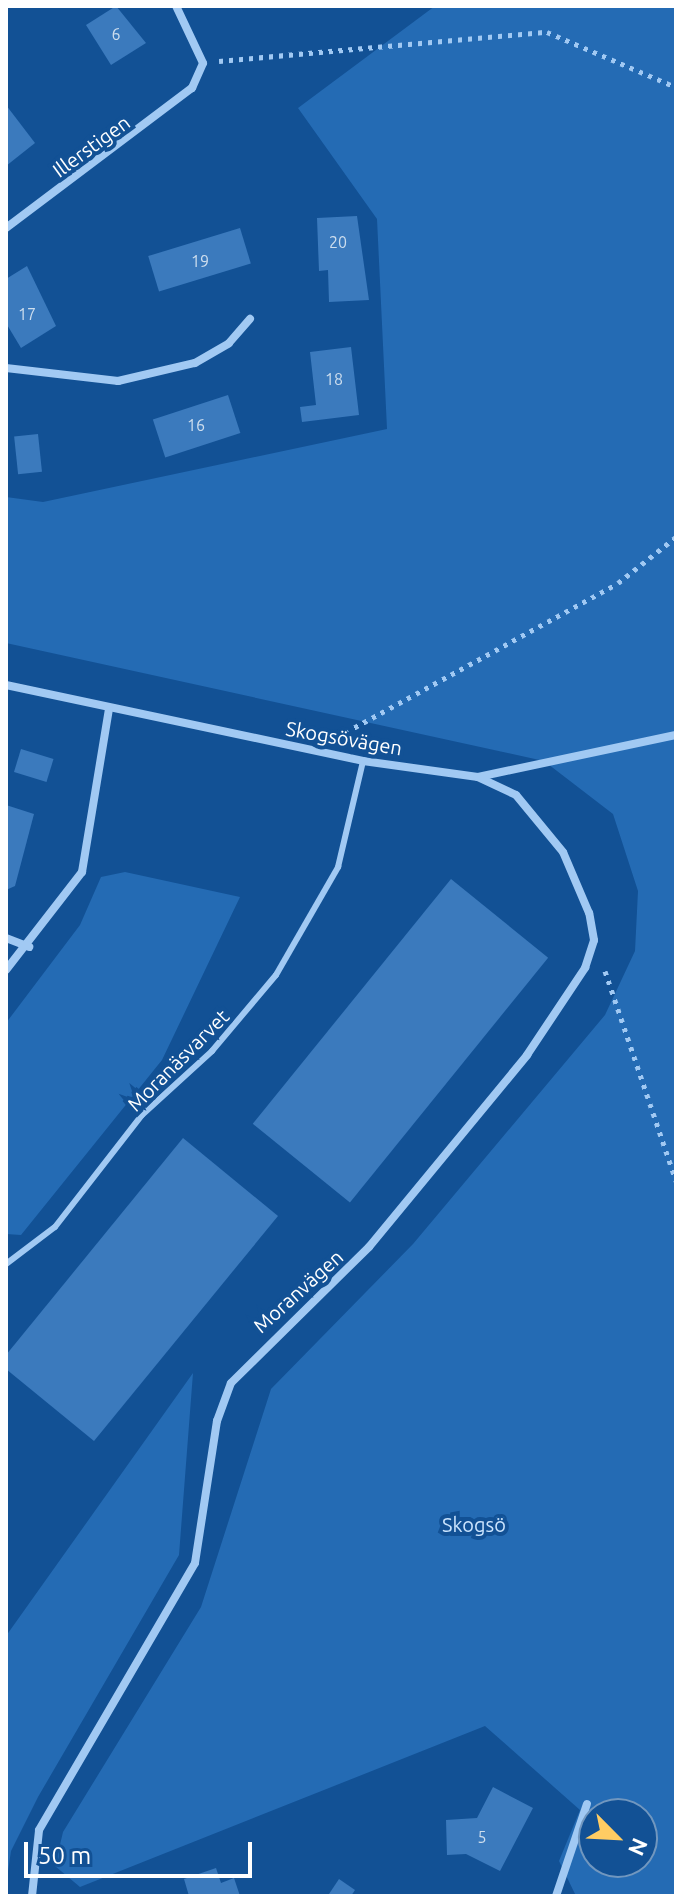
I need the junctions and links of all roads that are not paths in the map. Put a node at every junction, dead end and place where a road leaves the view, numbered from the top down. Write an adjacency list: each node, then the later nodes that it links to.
1 (176, 6): 2 (street, Illerstigen)
2 (6, 228)
3 (250, 319): 4 (street)
4 (6, 368)
5 (6, 685): 6 (street, Skogsövägen)
6 (109, 709): 8 (street, Skogsövägen); 11 (street)
7 (676, 735): 9 (street, Skogsövägen)
8 (363, 761): 9 (street, Skogsövägen); 13 (lane, Moranäsvarvet)
9 (478, 777): 15 (street, Moranvägen)
10 (6, 938): 11 (street)
11 (29, 947): 12 (street)
12 (6, 970)
13 (6, 1264)
14 (578, 1831): 16 (street)
15 (32, 1896)
16 (556, 1896)

